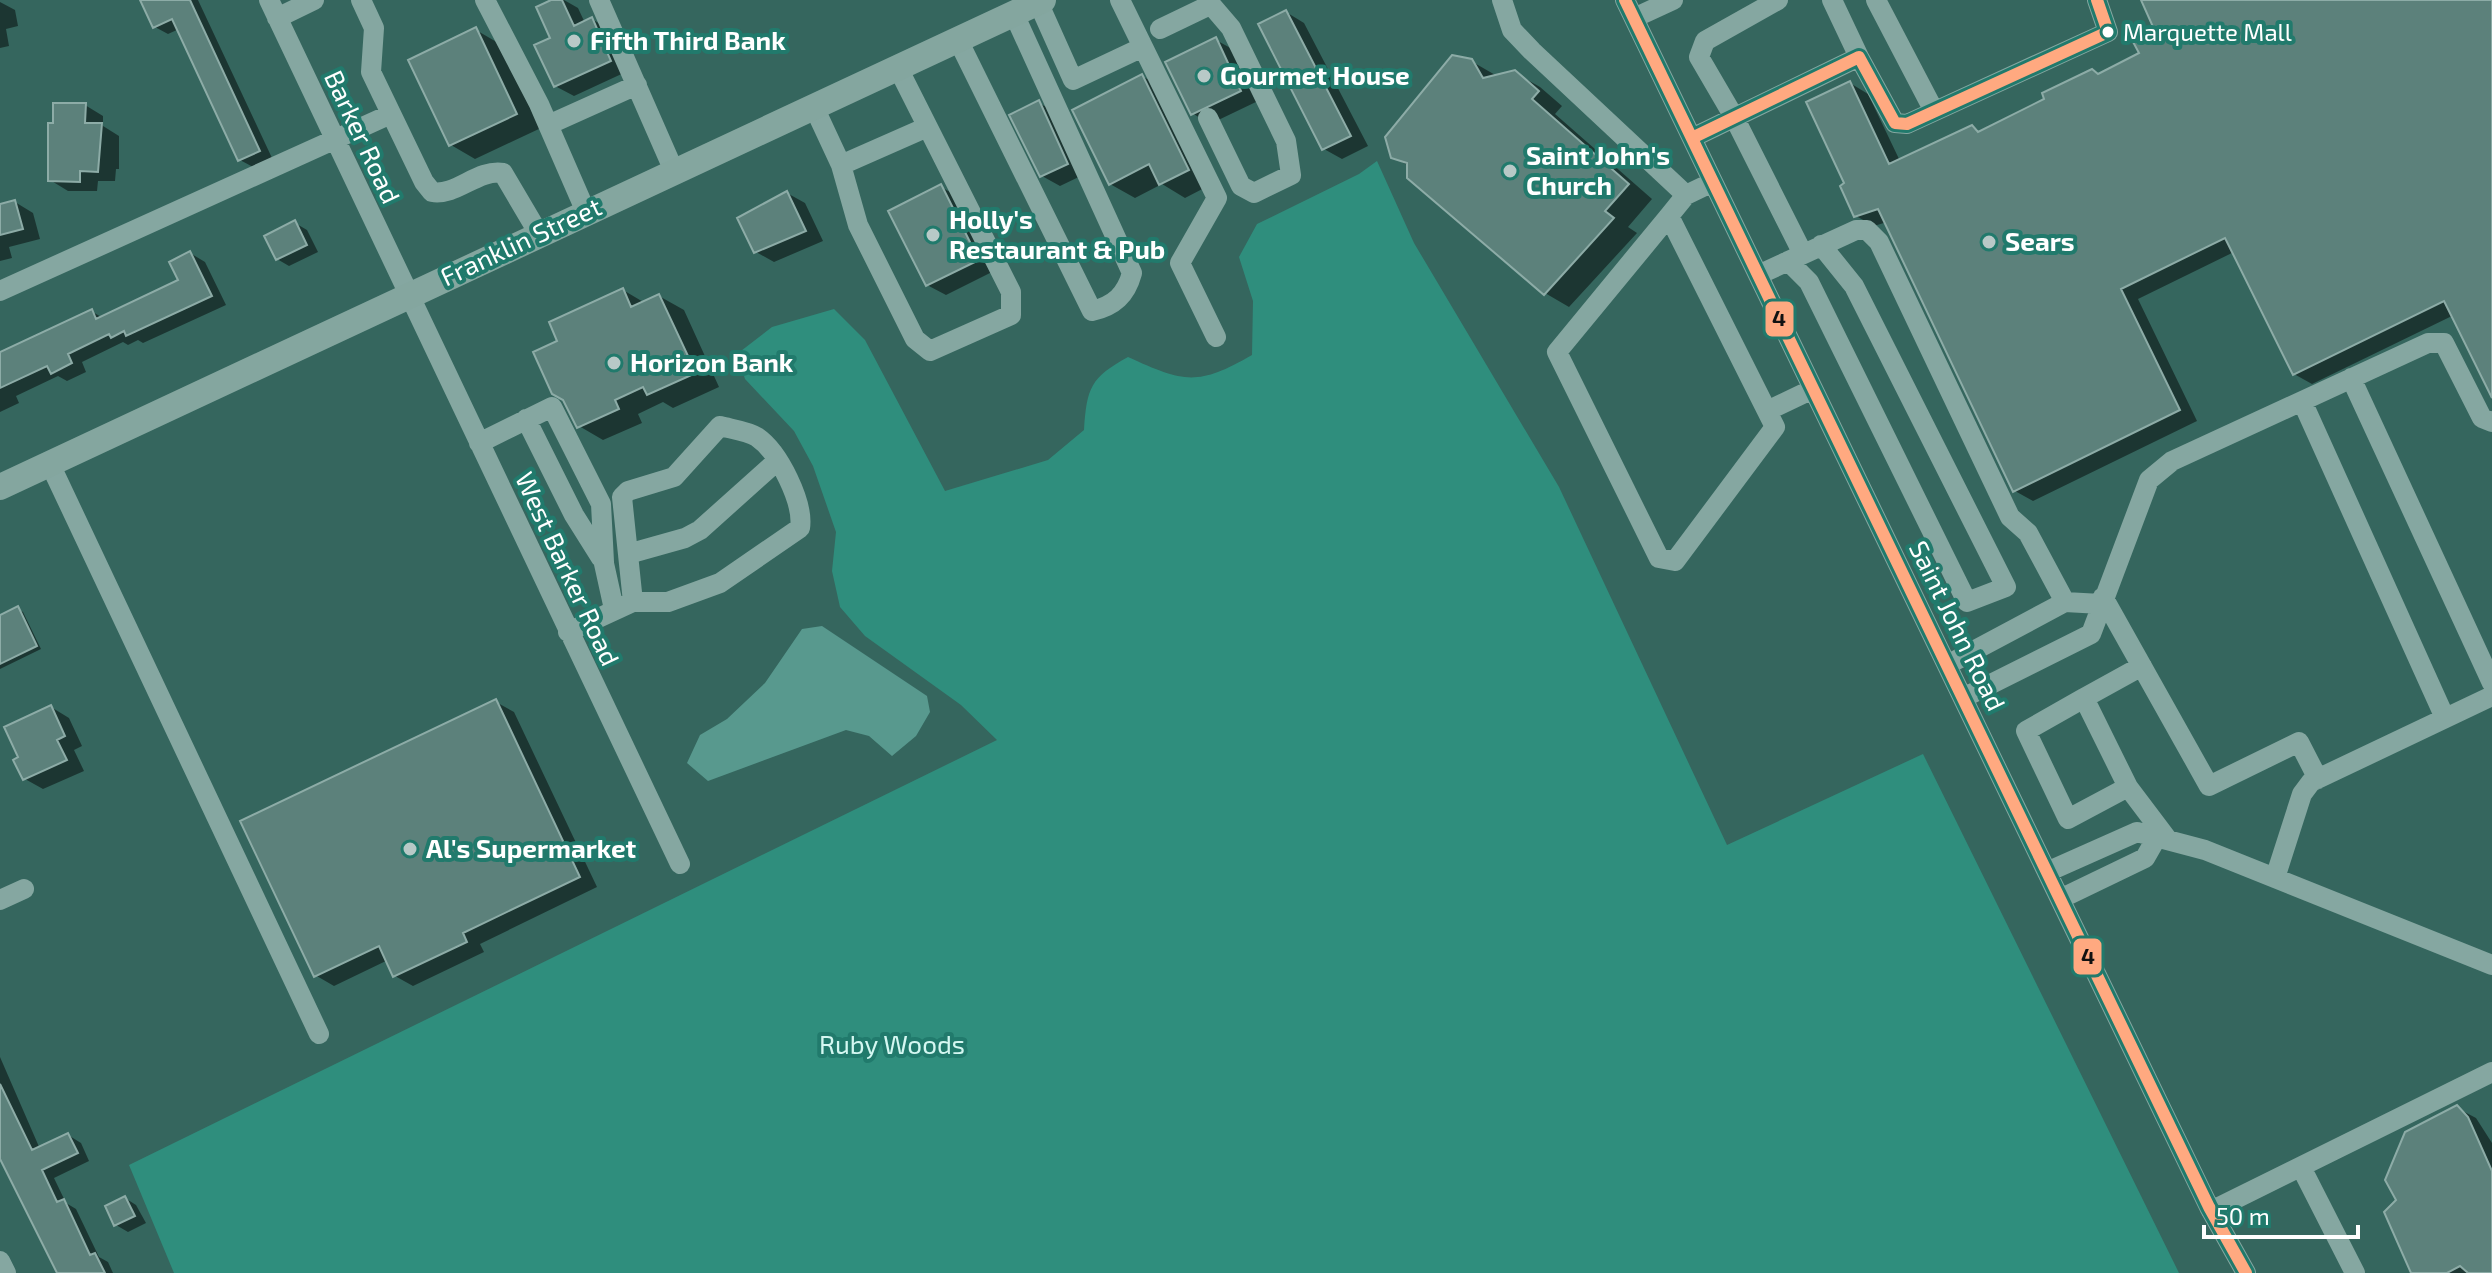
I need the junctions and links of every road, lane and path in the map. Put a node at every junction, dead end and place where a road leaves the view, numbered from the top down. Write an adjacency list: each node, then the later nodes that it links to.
1 (314, 0): 14 (street)
2 (361, 0): 24 (street)
3 (599, 0): 21 (street)
4 (1120, 0): 18 (street)
5 (1502, 0): 34 (street)
6 (1673, 0): 15 (street)
7 (1778, 0): 25 (street)
8 (1832, 0): 19 (street)
9 (1876, 0): 23 (street)
10 (2097, 0): 23 (street)
11 (489, 1): 27 (street)
12 (1209, 2): 16 (street); 26 (street)
13 (1032, 5): 17 (main road, Franklin Street); 17 (street); 18 (street)
14 (273, 9): 29 (street, Barker Road)
15 (1630, 9): 30 (street, Saint John Road)
16 (1160, 29)
17 (958, 40): 20 (main road, Franklin Street)
18 (1143, 47): 42 (street)
19 (1859, 57): 23 (street); 25 (street)
20 (898, 68): 22 (main road, Franklin Street); 28 (street)
21 (637, 85): 27 (street); 32 (street)
22 (814, 107): 31 (street); 32 (main road, Franklin Street)
23 (1934, 111)
24 (391, 114): 29 (street); 37 (street)
25 (1734, 117): 30 (street); 38 (street)
26 (1208, 118)
27 (548, 125): 35 (street)
28 (925, 128): 31 (street); 31 (street)
29 (335, 138): 40 (street); 41 (street, Barker Road)
30 (1692, 138): 33 (street, Saint John Road)
31 (841, 165)
32 (674, 171): 35 (main road, Franklin Street)
33 (1713, 182): 34 (street); 39 (street, Saint John Road)
34 (1686, 195): 36 (street)
35 (586, 212): 37 (main road, Franklin Street)
36 (1669, 216): 46 (street); 46 (street)
37 (539, 234): 41 (main road, Franklin Street)
38 (1804, 253): 38 (street); 39 (street); 56 (street)
39 (1758, 275): 44 (street, Saint John Road)
40 (0, 291)
41 (408, 295): 49 (street, West Barker Road); 51 (main road, Franklin Street)
42 (1216, 337)
43 (2351, 378): 45 (street); 48 (street); 61 (street)
44 (1813, 389): 46 (street); 59 (street, Saint John Road)
45 (2302, 401): 55 (street); 65 (street)
46 (1767, 411)
47 (535, 415): 49 (street); 54 (street); 54 (street)
48 (2492, 422)
49 (479, 443): 58 (street, West Barker Road)
50 (777, 461): 53 (street); 53 (street); 57 (street)
51 (50, 464): 52 (main road, Franklin Street); 76 (street)
52 (0, 487)
53 (628, 554): 57 (street)
54 (604, 562): 57 (street)
55 (2102, 600): 56 (street); 60 (street); 63 (street)
56 (2065, 602): 59 (street)
57 (624, 606): 58 (street)
58 (568, 632): 69 (street, West Barker Road)
59 (1947, 665): 63 (street, Saint John Road)
60 (2142, 666): 64 (street); 66 (street)
61 (2492, 683)
62 (2492, 696): 65 (street)
63 (1963, 698): 70 (street, Saint John Road)
64 (2084, 698): 67 (street); 67 (street)
65 (2445, 718): 66 (street)
66 (2318, 779): 71 (street)
67 (2128, 787): 68 (street)
68 (2163, 838): 70 (street); 71 (street); 73 (street)
69 (680, 864)
70 (2047, 872): 73 (street, Saint John Road)
71 (2275, 878): 75 (street)
72 (24, 889): 74 (street)
73 (2060, 899): 79 (street, Saint John Road)
74 (0, 900)
75 (2492, 965)
76 (319, 1034)
77 (2492, 1072): 78 (street)
78 (2301, 1167): 79 (street); 83 (street)
79 (2211, 1211): 82 (street, Saint John Road)
80 (0, 1261): 81 (street)
81 (6, 1273)
82 (2246, 1273)
83 (2355, 1273)

